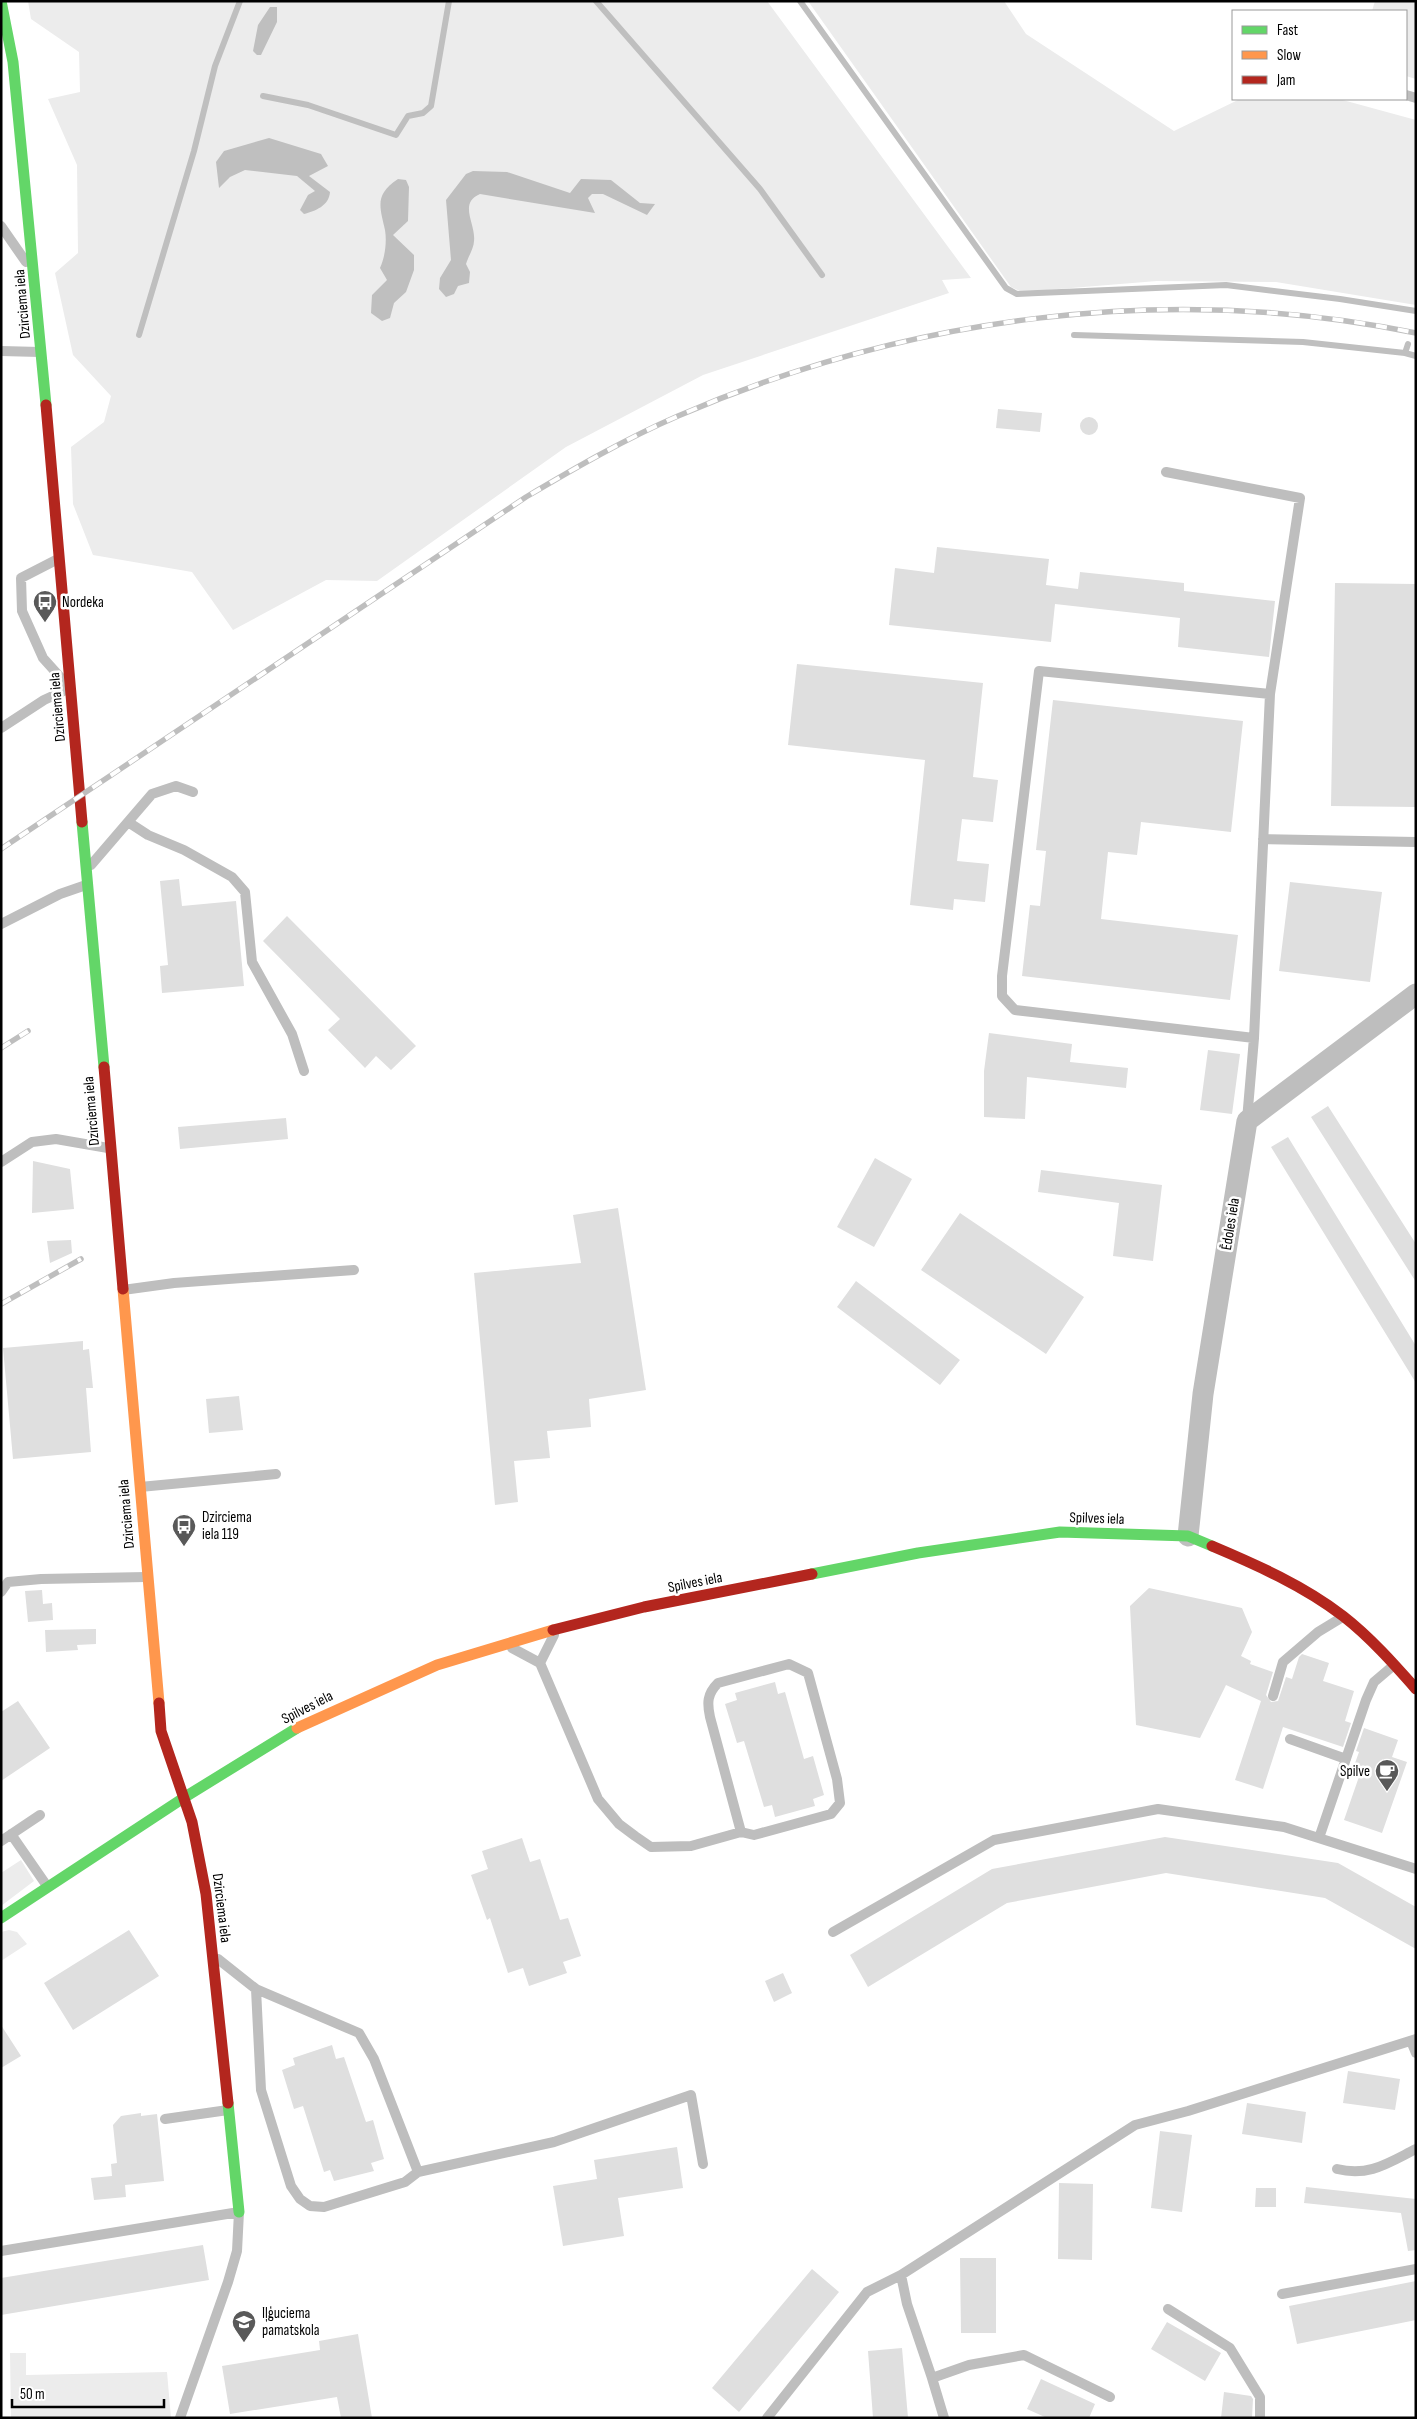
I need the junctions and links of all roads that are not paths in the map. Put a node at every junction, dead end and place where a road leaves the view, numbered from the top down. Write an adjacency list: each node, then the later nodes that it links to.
1 (1, 1): 3 (street, Dzirciema iela)
2 (1, 226): 3 (lane)
3 (35, 276): 5 (street, Dzirciema iela)
4 (1, 351): 5 (lane)
5 (41, 352): 7 (street, Dzirciema iela)
6 (1166, 472): 9 (lane)
7 (59, 559): 8 (street, Dzirciema iela); 8 (lane)
8 (70, 688): 10 (lane); 15 (street, Dzirciema iela)
9 (1270, 694): 13 (lane); 19 (lane)
10 (1, 728)
11 (193, 792): 12 (lane)
12 (128, 822): 15 (lane); 20 (lane)
13 (1263, 839): 14 (lane); 19 (lane)
14 (1416, 842)
15 (86, 871): 16 (street, Dzirciema iela)
16 (87, 884): 17 (lane); 22 (street, Dzirciema iela)
17 (1, 924)
18 (1416, 994): 21 (street)
19 (1254, 1038): 21 (lane)
20 (304, 1071)
21 (1247, 1121): 28 (street, Ēdoles iela)
22 (109, 1148): 23 (lane); 25 (street, Dzirciema iela)
23 (1, 1162)
24 (354, 1270): 25 (lane)
25 (121, 1290): 27 (street, Dzirciema iela)
26 (276, 1474): 27 (lane)
27 (139, 1487): 29 (street, Dzirciema iela)
28 (1188, 1536): 31 (street, Spilves iela); 32 (street, Spilves iela)
29 (147, 1577): 30 (lane); 40 (street, Dzirciema iela)
30 (1, 1592)
31 (1344, 1616): 35 (street, Spilves iela); 37 (lane)
32 (558, 1629): 33 (street, Spilves iela); 34 (lane)
33 (505, 1645): 34 (lane); 40 (street, Spilves iela)
34 (540, 1662): 42 (lane)
35 (1394, 1664): 36 (street, Spilves iela); 39 (lane)
36 (1416, 1689)
37 (1273, 1696)
38 (1290, 1739): 39 (lane)
39 (1346, 1758): 44 (lane)
40 (185, 1797): 47 (street, Spilves iela); 50 (street, Dzirciema iela)
41 (40, 1815): 43 (lane)
42 (741, 1832): 42 (lane)
43 (11, 1834): 45 (lane); 47 (lane)
44 (1319, 1838): 46 (lane); 49 (lane)
45 (1, 1840)
46 (1416, 1869)
47 (47, 1887): 48 (street, Spilves iela)
48 (1, 1918)
49 (833, 1932)
50 (213, 1955): 51 (lane); 54 (street, Dzirciema iela)
51 (256, 1989): 59 (lane); 59 (lane)
52 (1413, 2040): 53 (lane); 63 (lane)
53 (1416, 2053)
54 (229, 2110): 55 (lane); 60 (street, Dzirciema iela)
55 (165, 2119)
56 (1416, 2149): 58 (lane)
57 (703, 2164): 59 (lane)
58 (1337, 2170)
59 (418, 2172)
60 (239, 2212): 61 (lane); 68 (lane)
61 (1, 2251)
62 (1416, 2268): 64 (lane)
63 (900, 2275): 66 (lane); 69 (lane)
64 (1282, 2294)
65 (1168, 2310): 71 (lane)
66 (932, 2378): 67 (lane); 70 (lane)
67 (1110, 2397)
68 (180, 2418)
69 (767, 2418)
70 (944, 2418)
71 (1260, 2418)

